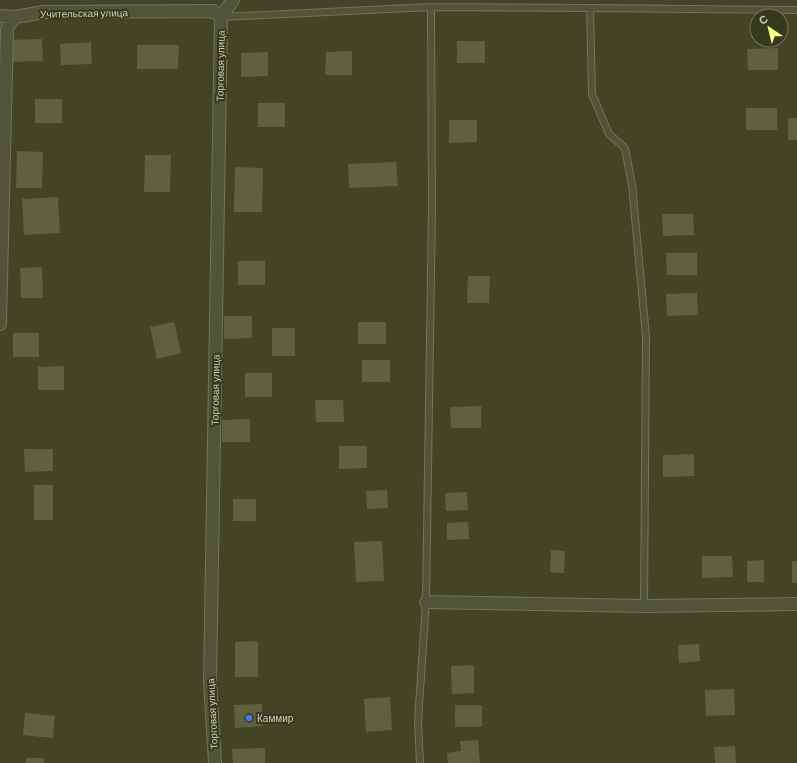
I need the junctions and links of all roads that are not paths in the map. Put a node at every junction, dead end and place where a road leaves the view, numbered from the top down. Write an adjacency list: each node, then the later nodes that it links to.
1 (233, 0): 7 (street)
2 (431, 7): 3 (lane); 7 (lane); 9 (lane)
3 (590, 8): 4 (lane); 11 (lane)
4 (797, 10)
5 (0, 16): 6 (street, Учительская улица)
6 (15, 17): 7 (street, Учительская улица); 8 (street)
7 (221, 17): 12 (street, Торговая улица)
8 (0, 324)
9 (426, 602): 11 (street); 13 (lane)
10 (797, 604): 11 (street)
11 (644, 606)
12 (214, 763)
13 (420, 763)

